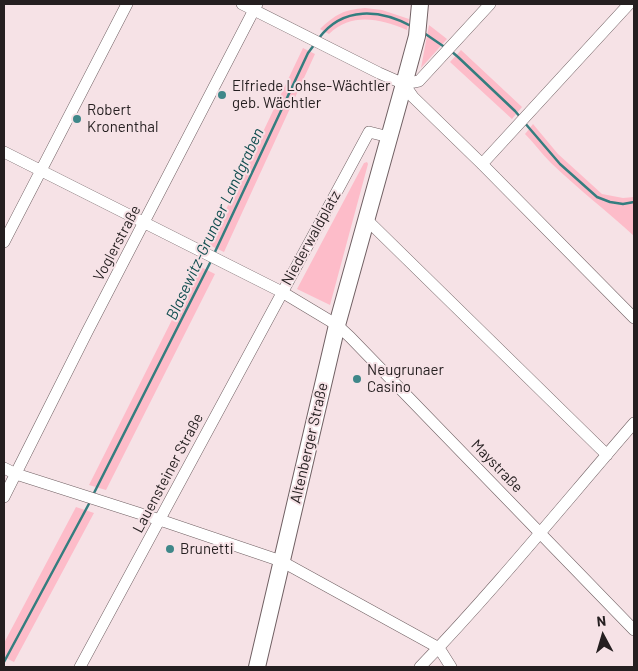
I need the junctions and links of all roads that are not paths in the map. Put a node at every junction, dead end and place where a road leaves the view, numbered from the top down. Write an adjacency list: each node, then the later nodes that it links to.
1 (127, 4): 11 (street)
2 (242, 4): 6 (street)
3 (420, 4): 7 (main road)
4 (490, 4): 7 (street)
5 (630, 4): 10 (street)
6 (255, 7): 7 (street); 13 (street, Voglerstraße)
7 (404, 84): 8 (main road); 10 (street)
8 (389, 137): 12 (main road); 15 (street, Niederwaldplatz)
9 (4, 152): 11 (street)
10 (482, 164): 16 (street)
11 (41, 170): 13 (street); 14 (street)
12 (366, 219): 17 (main road); 19 (street)
13 (144, 223): 15 (street); 21 (street, Voglerstraße)
14 (4, 242)
15 (282, 292): 17 (street, Niederwaldplatz); 23 (street, Lauensteiner Straße)
16 (634, 318)
17 (337, 325): 24 (street, Maystraße); 25 (main road, Altenberger Straße)
18 (634, 423): 19 (street)
19 (607, 455): 24 (street)
20 (4, 468): 21 (street)
21 (16, 474): 22 (street, Voglerstraße); 23 (street)
22 (4, 496)
23 (160, 520): 25 (street); 28 (street, Lauensteiner Straße)
24 (541, 533): 26 (street, Maystraße); 27 (street)
25 (281, 561): 27 (street); 29 (main road, Altenberger Straße)
26 (634, 630)
27 (439, 648): 30 (street); 31 (street)
28 (80, 667)
29 (256, 667)
30 (420, 667)
31 (451, 667)

